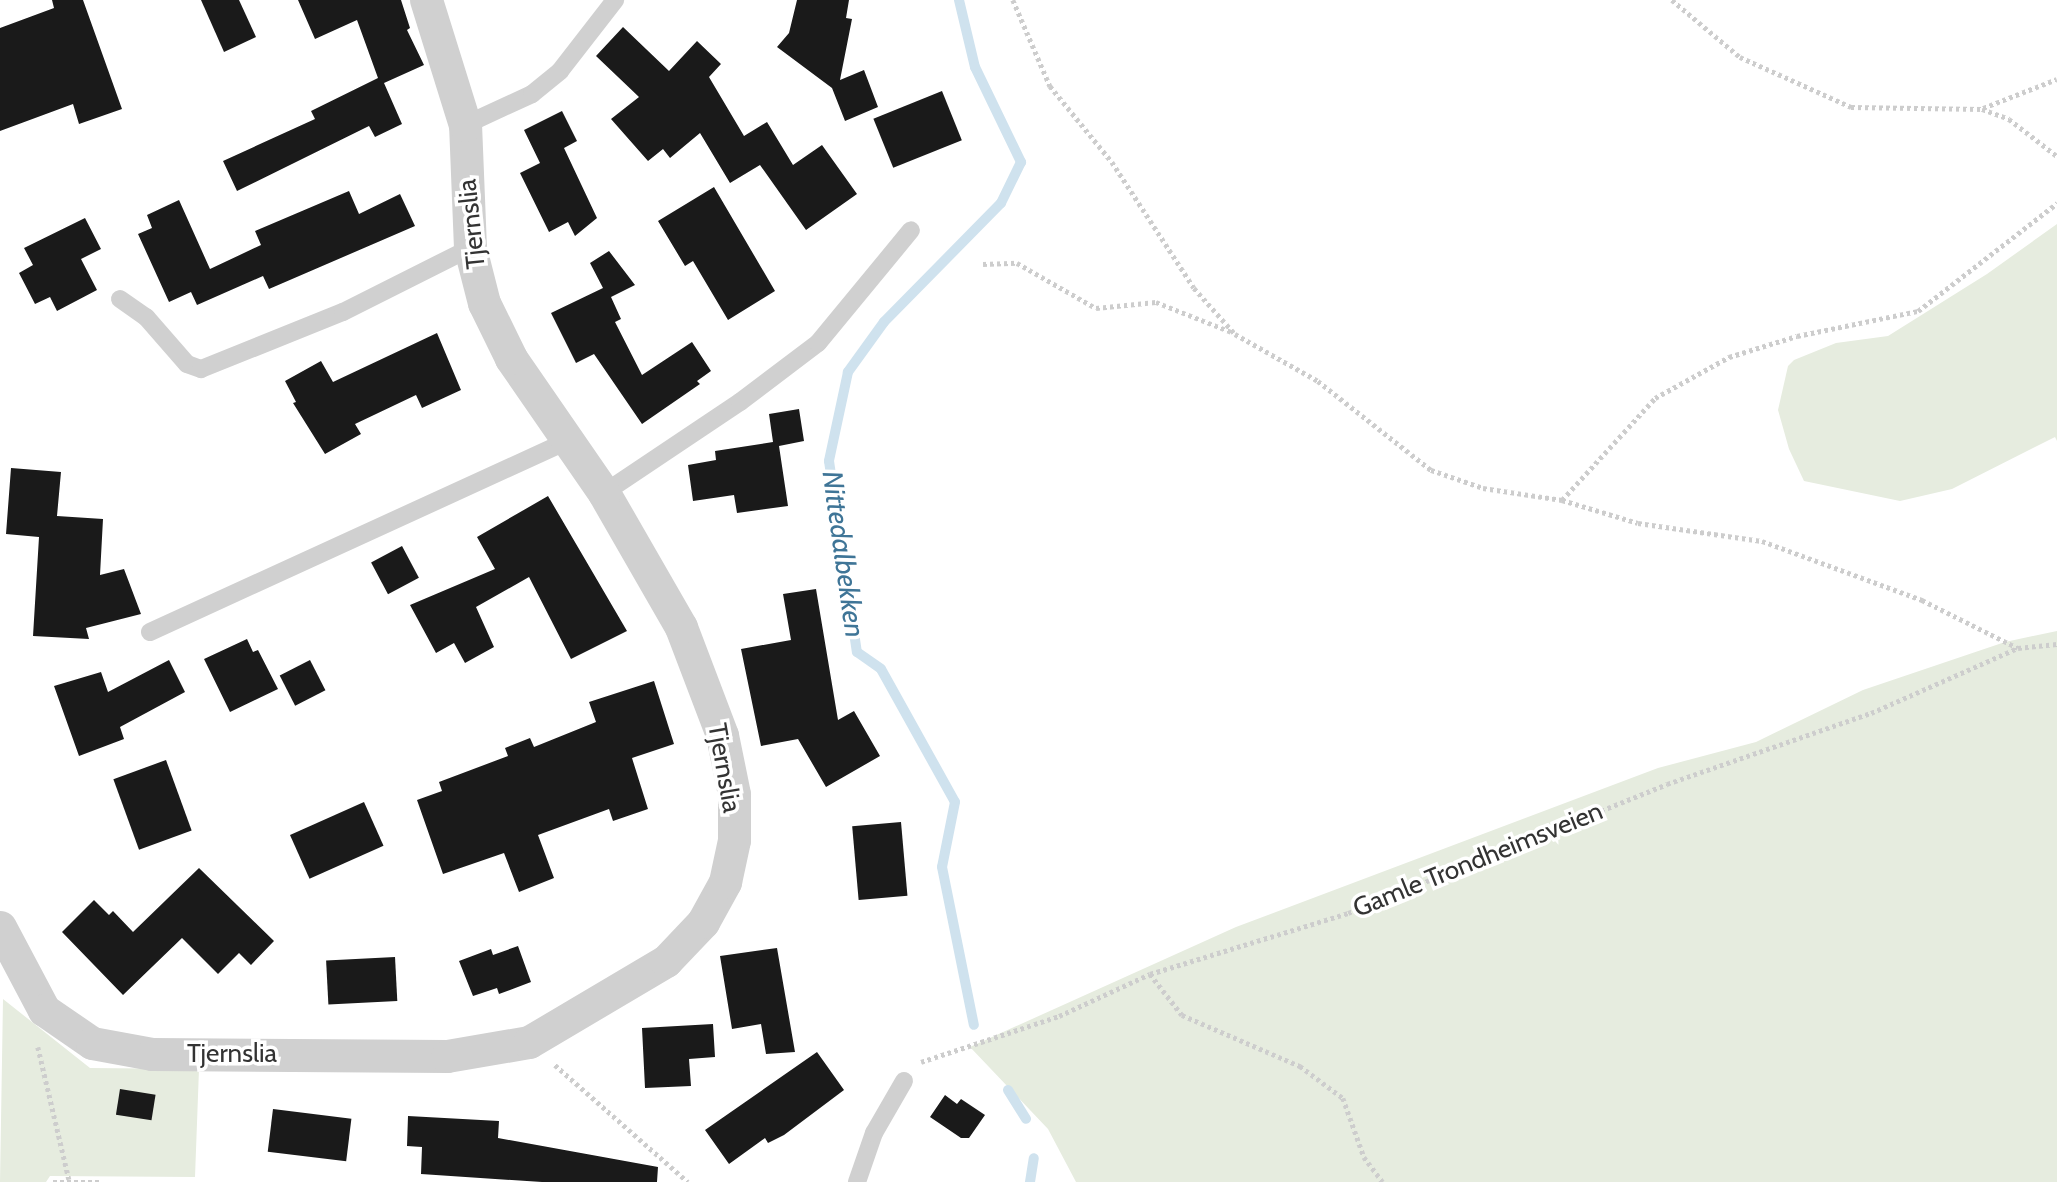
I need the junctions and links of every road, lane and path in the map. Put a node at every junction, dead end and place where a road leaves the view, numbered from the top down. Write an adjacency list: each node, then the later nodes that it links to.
1 (426, 0): 7 (street, Tjernslia)
2 (615, 0): 7 (lane)
3 (1013, 0): 14 (path)
4 (1672, 0): 6 (path)
5 (2057, 79): 6 (path)
6 (1982, 108): 8 (path)
7 (465, 125): 11 (street, Tjernslia)
8 (2057, 156)
9 (2057, 203): 17 (path)
10 (911, 230): 16 (lane)
11 (470, 248): 13 (lane); 15 (street, Tjernslia)
12 (983, 264): 14 (path)
13 (120, 299)
14 (1235, 334): 17 (path)
15 (568, 441): 16 (street, Tjernslia); 18 (lane)
16 (604, 493): 24 (street, Tjernslia)
17 (1562, 500): 20 (path)
18 (150, 632)
19 (2057, 644): 20 (path, Gamle Trondheimsveien)
20 (2018, 648): 22 (path, Gamle Trondheimsveien)
21 (0, 927): 24 (street, Tjernslia)
22 (1150, 974): 25 (path, Gamle Trondheimsveien); 31 (path)
23 (35, 1034): 26 (path)
24 (530, 1041): 29 (path)
25 (904, 1081): 30 (lane)
26 (69, 1179): 27 (path); 28 (path)
27 (53, 1182)
28 (102, 1182)
29 (688, 1182)
30 (857, 1182)
31 (1383, 1182)

